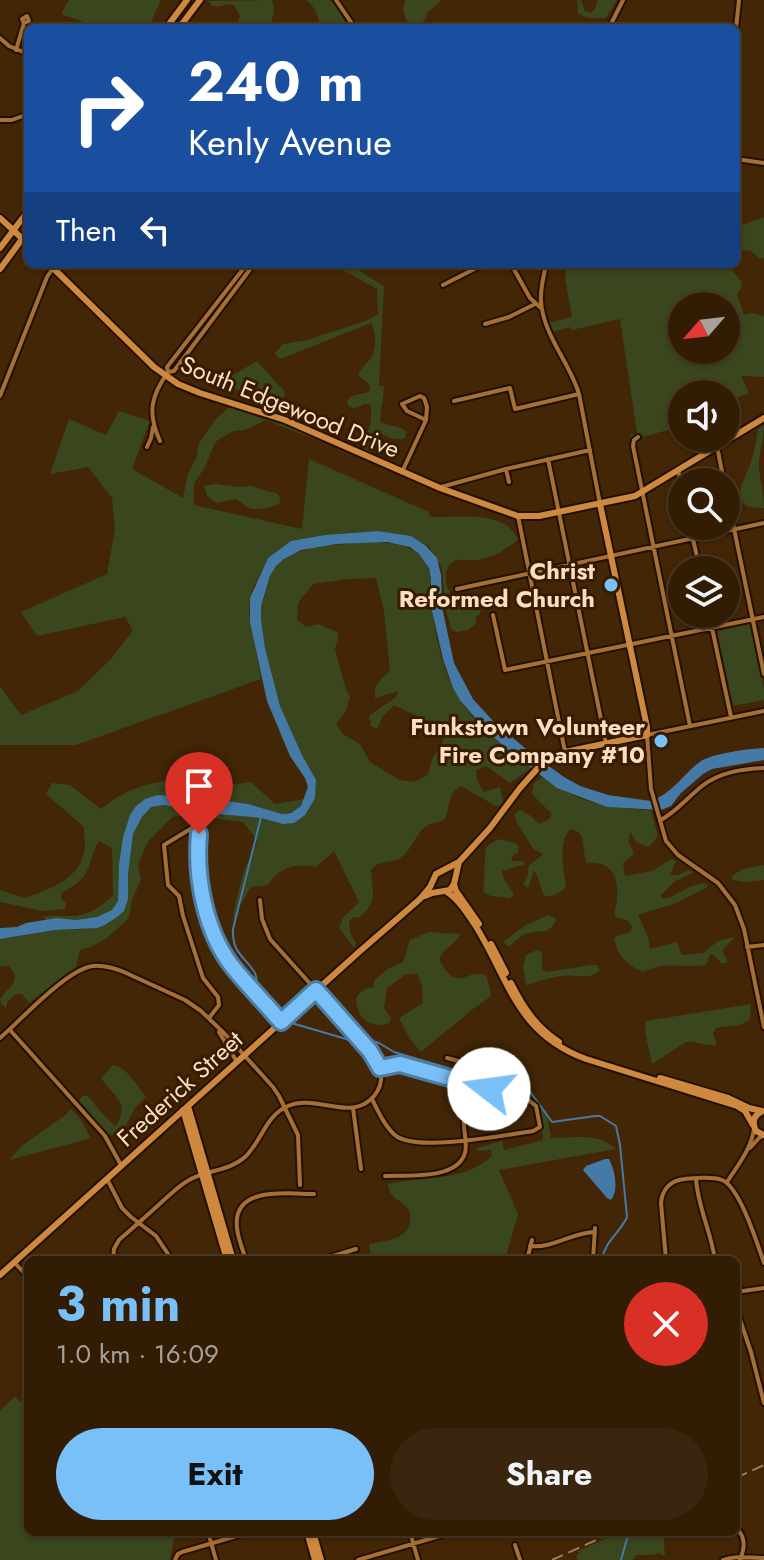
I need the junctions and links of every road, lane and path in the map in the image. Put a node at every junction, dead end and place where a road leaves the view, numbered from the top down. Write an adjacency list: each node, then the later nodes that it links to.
1 (187, 0): 7 (main road)
2 (200, 0): 8 (main road)
3 (336, 0): 9 (street)
4 (623, 0): 10 (street)
5 (739, 0): 11 (street)
6 (24, 23): 13 (street)
7 (169, 24)
8 (182, 24)
9 (352, 24)
10 (611, 24)
11 (736, 24)
12 (0, 38): 13 (street)
13 (16, 50): 14 (street)
14 (24, 53)
15 (24, 116): 16 (street)
16 (0, 120)
17 (740, 160): 18 (street)
18 (764, 163)
19 (0, 212): 22 (main road)
20 (24, 216): 22 (main road)
21 (0, 218): 22 (main road)
22 (14, 230): 23 (main road); 25 (main road)
23 (24, 241)
24 (24, 243): 32 (main road)
25 (0, 248)
26 (50, 268): 39 (street)
27 (53, 268): 37 (main road, South Edgewood Drive)
28 (246, 268): 37 (street)
29 (476, 268): 33 (street)
30 (513, 268): 34 (street)
31 (545, 268): 35 (street)
32 (0, 269)
33 (443, 285)
34 (535, 304): 35 (street); 36 (street)
35 (542, 309): 38 (street)
36 (485, 324)
37 (167, 374): 43 (street); 53 (main road, South Edgewood Drive)
38 (579, 394): 40 (street); 48 (street)
39 (0, 396)
40 (454, 401)
41 (764, 418): 44 (main road, South Edgewood Drive)
42 (426, 420): 42 (street); 53 (street)
43 (153, 424): 46 (street); 47 (street)
44 (740, 431)
45 (638, 437): 57 (street)
46 (160, 441)
47 (147, 447)
48 (590, 450): 50 (street); 58 (street)
49 (707, 452): 51 (main road, South Edgewood Drive)
50 (548, 459): 52 (street); 59 (street)
51 (681, 468)
52 (506, 469): 55 (street); 56 (street)
53 (402, 472): 56 (main road, South Edgewood Drive)
54 (668, 476): 57 (main road, South Edgewood Drive)
55 (509, 482)
56 (440, 488): 60 (main road, South Edgewood Drive)
57 (641, 492): 58 (main road, South Edgewood Drive); 65 (street)
58 (600, 504): 59 (main road, South Edgewood Drive); 66 (main road)
59 (559, 511): 60 (main road, South Edgewood Drive); 67 (street)
60 (518, 516): 68 (street)
61 (764, 523): 62 (street)
62 (740, 528)
63 (679, 540): 65 (street)
64 (736, 540): 72 (street)
65 (652, 546): 66 (street); 75 (street)
66 (611, 555): 67 (street); 76 (main road)
67 (569, 564): 68 (street); 77 (street)
68 (528, 573): 69 (street); 78 (street)
69 (457, 589)
70 (493, 615): 78 (street)
71 (764, 617): 72 (street)
72 (753, 619): 73 (street); 79 (street)
73 (740, 622)
74 (712, 628): 75 (street); 81 (street)
75 (671, 636): 76 (street); 82 (street)
76 (630, 644): 77 (street); 83 (main road)
77 (588, 653): 78 (street); 84 (street)
78 (546, 662): 85 (street)
79 (764, 674)
80 (764, 711): 81 (street)
81 (731, 718): 82 (street)
82 (690, 726): 83 (street)
83 (647, 735): 84 (main road); 87 (street)
84 (606, 744): 85 (main road)
85 (565, 752): 88 (main road)
86 (764, 768): 87 (street)
87 (660, 818): 96 (street)
88 (459, 862): 89 (main road); 91 (main road)
89 (442, 871): 90 (main road); 91 (main road)
90 (433, 880): 92 (main road); 93 (main road, Frederick Street)
91 (454, 882): 92 (main road); 112 (main road)
92 (444, 892): 93 (main road, Frederick Street); 113 (main road)
93 (420, 899): 97 (main road, Frederick Street)
94 (260, 900): 97 (street)
95 (764, 945): 96 (street)
96 (747, 947): 100 (street)
97 (316, 990): 99 (main road, Frederick Street); 106 (street)
98 (210, 1019): 99 (street); 101 (street); 103 (street); 105 (street)
99 (281, 1022): 103 (main road, Frederick Street)
100 (764, 1027)
101 (10, 1030): 102 (street); 119 (street)
102 (0, 1038)
103 (244, 1056): 105 (main road, Frederick Street); 109 (street)
104 (447, 1058): 107 (street)
105 (237, 1062): 110 (main road, Frederick Street)
106 (380, 1068): 107 (street); 108 (street)
107 (489, 1089): 116 (street); 116 (street)
108 (372, 1099): 111 (street); 116 (street)
109 (285, 1107): 111 (street); 121 (street); 126 (street)
110 (185, 1108): 114 (main road); 117 (main road); 119 (main road, Frederick Street)
111 (353, 1108): 120 (street)
112 (763, 1111): 113 (main road)
113 (754, 1126): 115 (main road); 118 (street)
114 (188, 1128): 117 (main road); 121 (main road)
115 (764, 1135): 118 (street)
116 (465, 1140): 122 (street)
117 (199, 1145): 121 (main road)
118 (748, 1149): 125 (street)
119 (121, 1165): 123 (main road, Frederick Street)
120 (361, 1169)
121 (204, 1174): 128 (street); 132 (main road); 133 (main road)
122 (385, 1176)
123 (107, 1179): 128 (street); 140 (main road, Frederick Street)
124 (696, 1179): 125 (street); 138 (street); 139 (street)
125 (727, 1182): 141 (street)
126 (300, 1185)
127 (314, 1194): 134 (street)
128 (139, 1223): 130 (street); 131 (street)
129 (356, 1249): 135 (street)
130 (114, 1256)
131 (169, 1256)
132 (226, 1256)
133 (232, 1256)
134 (245, 1256)
135 (333, 1256)
136 (528, 1256): 137 (street)
137 (593, 1256)
138 (666, 1256)
139 (714, 1256)
140 (14, 1262): 142 (street); 143 (main road, Frederick Street)
141 (764, 1263)
142 (24, 1273)
143 (0, 1275)
144 (764, 1288): 145 (street)
145 (740, 1291)
146 (740, 1320): 147 (street)
147 (764, 1403)
148 (740, 1532): 157 (street)
149 (209, 1536): 154 (street)
150 (236, 1536): 154 (street)
151 (311, 1536): 161 (main road)
152 (411, 1536): 155 (street)
153 (440, 1536): 155 (street)
154 (211, 1543): 159 (street); 160 (street)
155 (413, 1544): 162 (street); 163 (street)
156 (515, 1545): 164 (street)
157 (740, 1558): 158 (street); 165 (street)
158 (764, 1558)
159 (175, 1560)
160 (216, 1560)
161 (318, 1560)
162 (358, 1560)
163 (418, 1560)
164 (520, 1560)
165 (723, 1560)

